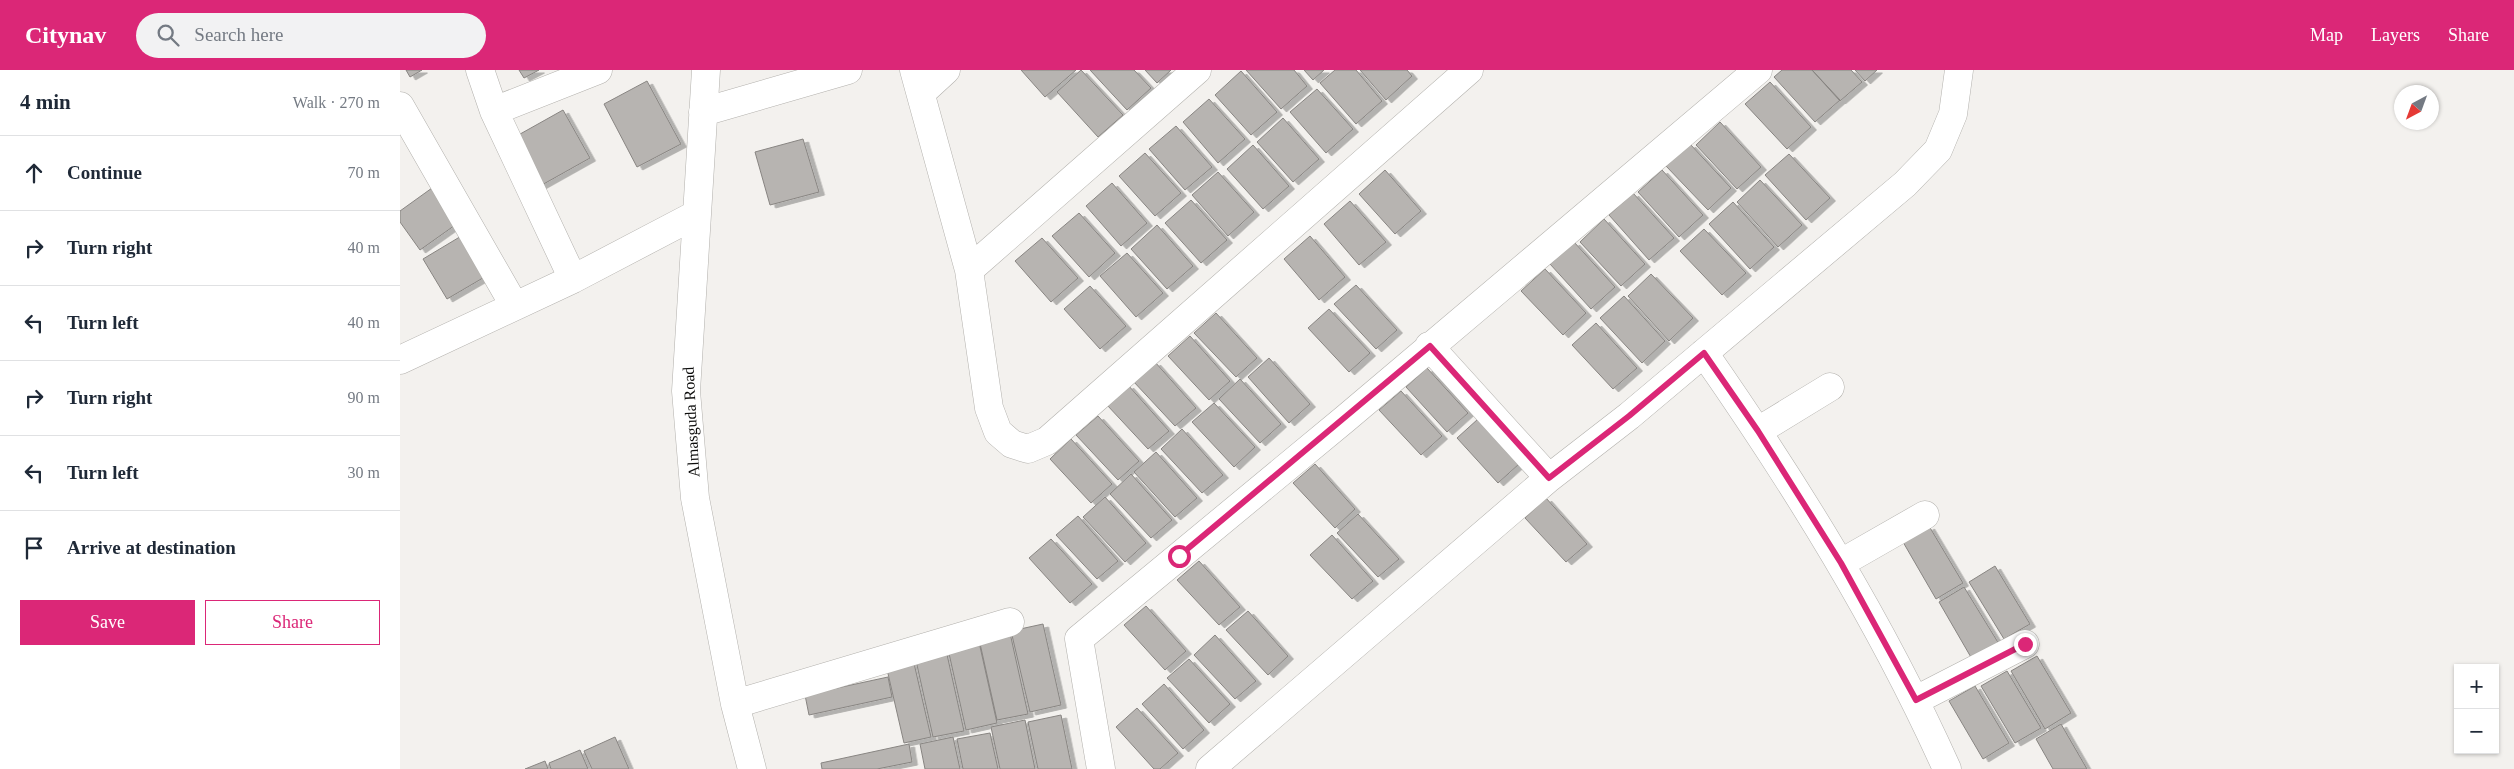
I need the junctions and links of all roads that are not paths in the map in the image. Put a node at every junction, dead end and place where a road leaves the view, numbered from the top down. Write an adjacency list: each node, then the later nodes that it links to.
1 (480, 70): 12 (street)
2 (598, 70): 12 (street)
3 (706, 70): 13 (street, Almasguda Road)
4 (848, 70): 13 (street)
5 (946, 70): 10 (street)
6 (1197, 70): 15 (street)
7 (1469, 70): 15 (street)
8 (1758, 70): 18 (street)
9 (1959, 70): 19 (street)
10 (917, 82): 15 (street)
11 (400, 106): 17 (street)
12 (494, 110): 16 (street)
13 (704, 112): 14 (street, Almasguda Road)
14 (697, 214): 16 (street); 29 (street, Almasguda Road)
15 (969, 270)
16 (573, 279): 17 (street)
17 (514, 305): 20 (street)
18 (1430, 346): 23 (street); 31 (street)
19 (1704, 353): 22 (street); 23 (street)
20 (400, 360)
21 (1830, 387): 22 (street)
22 (1758, 431): 25 (street)
23 (1549, 478): 32 (street)
24 (1925, 515): 25 (street)
25 (1841, 563): 28 (street)
26 (1010, 622): 29 (street)
27 (2025, 644): 28 (street)
28 (1916, 700): 33 (street)
29 (735, 704): 30 (street, Almasguda Road)
30 (752, 769)
31 (1100, 769)
32 (1210, 769)
33 (1947, 769)

